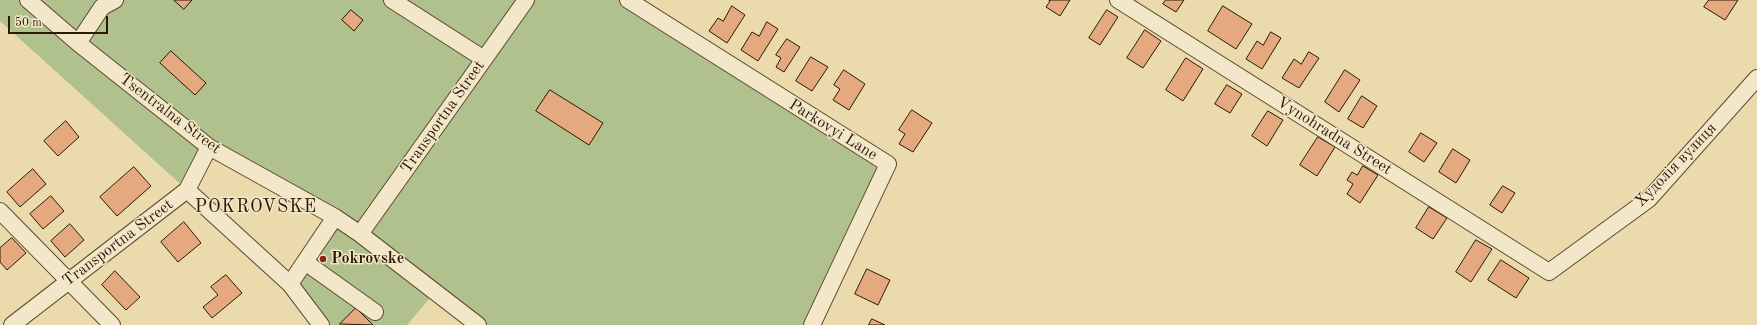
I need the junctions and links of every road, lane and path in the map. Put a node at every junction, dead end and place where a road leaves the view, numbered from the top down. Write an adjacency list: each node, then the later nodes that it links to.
1 (28, 0): 7 (street, Tsentralna Street)
2 (115, 0): 7 (street)
3 (392, 0): 8 (street)
4 (526, 0): 8 (street, Transportna Street)
5 (628, 0): 24 (street, Parkovyi Lane)
6 (1118, 0): 16 (street, Vynohradna Street)
7 (78, 43): 10 (street, Tsentralna Street)
8 (484, 59): 14 (street, Transportna Street)
9 (1757, 78): 16 (street, Худолія вулиця)
10 (209, 147): 11 (street, Transportna Street); 13 (street, Tsentralna Street)
11 (187, 190): 17 (street, Transportna Street); 18 (street)
12 (0, 211): 17 (street)
13 (335, 217): 14 (street, Tsentralna Street); 15 (street)
14 (360, 234): 23 (street, Tsentralna Street)
15 (305, 262): 18 (street); 19 (street)
16 (1549, 272)
17 (69, 280): 20 (street, Transportna Street); 21 (street)
18 (290, 284): 22 (street)
19 (375, 312)
20 (12, 325)
21 (112, 325)
22 (321, 325)
23 (478, 325)
24 (812, 325)

